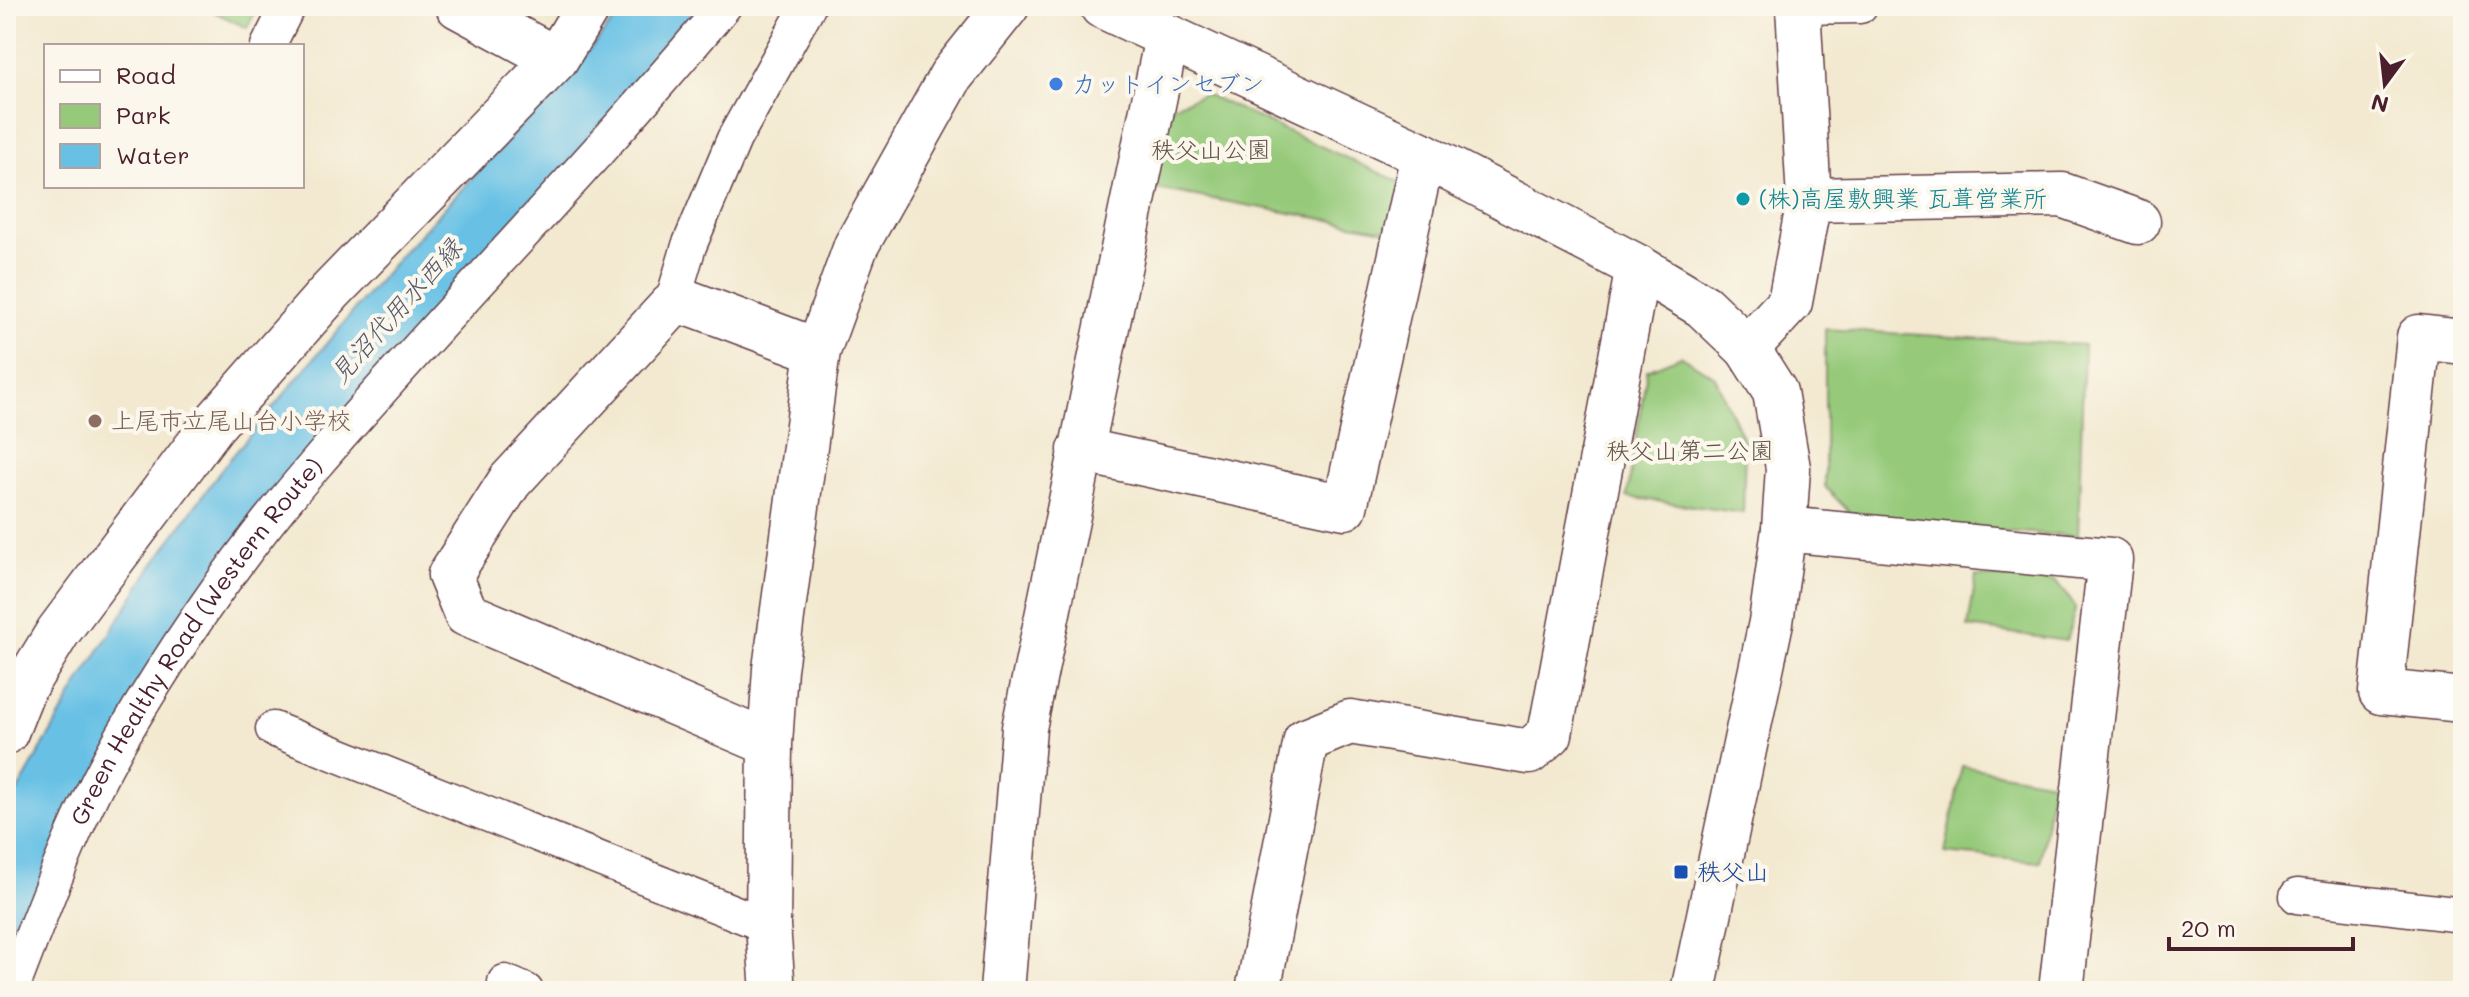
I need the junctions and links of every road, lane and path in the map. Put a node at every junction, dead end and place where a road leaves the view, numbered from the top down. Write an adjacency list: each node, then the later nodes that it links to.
1 (288, 6): 11 (lane)
2 (458, 6): 12 (street)
3 (588, 6): 12 (street)
4 (724, 6): 30 (lane, Green Healthy Road (Western Route))
5 (808, 6): 17 (lane)
6 (1007, 6): 20 (street)
7 (1102, 6): 10 (street)
8 (1798, 6): 9 (lane); 14 (street)
9 (1860, 6)
10 (1167, 37): 13 (street); 21 (street)
11 (269, 44)
12 (556, 59): 25 (street)
13 (1423, 155): 16 (street); 21 (street)
14 (1809, 200): 15 (street); 19 (street)
15 (2138, 222)
16 (1638, 267): 19 (street); 33 (street)
17 (671, 306): 20 (street); 26 (street)
18 (2463, 342): 23 (street)
19 (1747, 348): 22 (street)
20 (818, 351): 26 (street)
21 (1080, 450): 32 (street)
22 (1784, 529): 34 (street); 35 (street)
23 (2463, 700)
24 (273, 729): 29 (lane)
25 (6, 732)
26 (770, 744): 29 (street)
27 (2297, 896): 28 (lane)
28 (2463, 915)
29 (768, 926): 31 (street)
30 (11, 991)
31 (773, 991)
32 (1002, 991)
33 (1258, 991)
34 (1693, 991)
35 (2061, 991)

